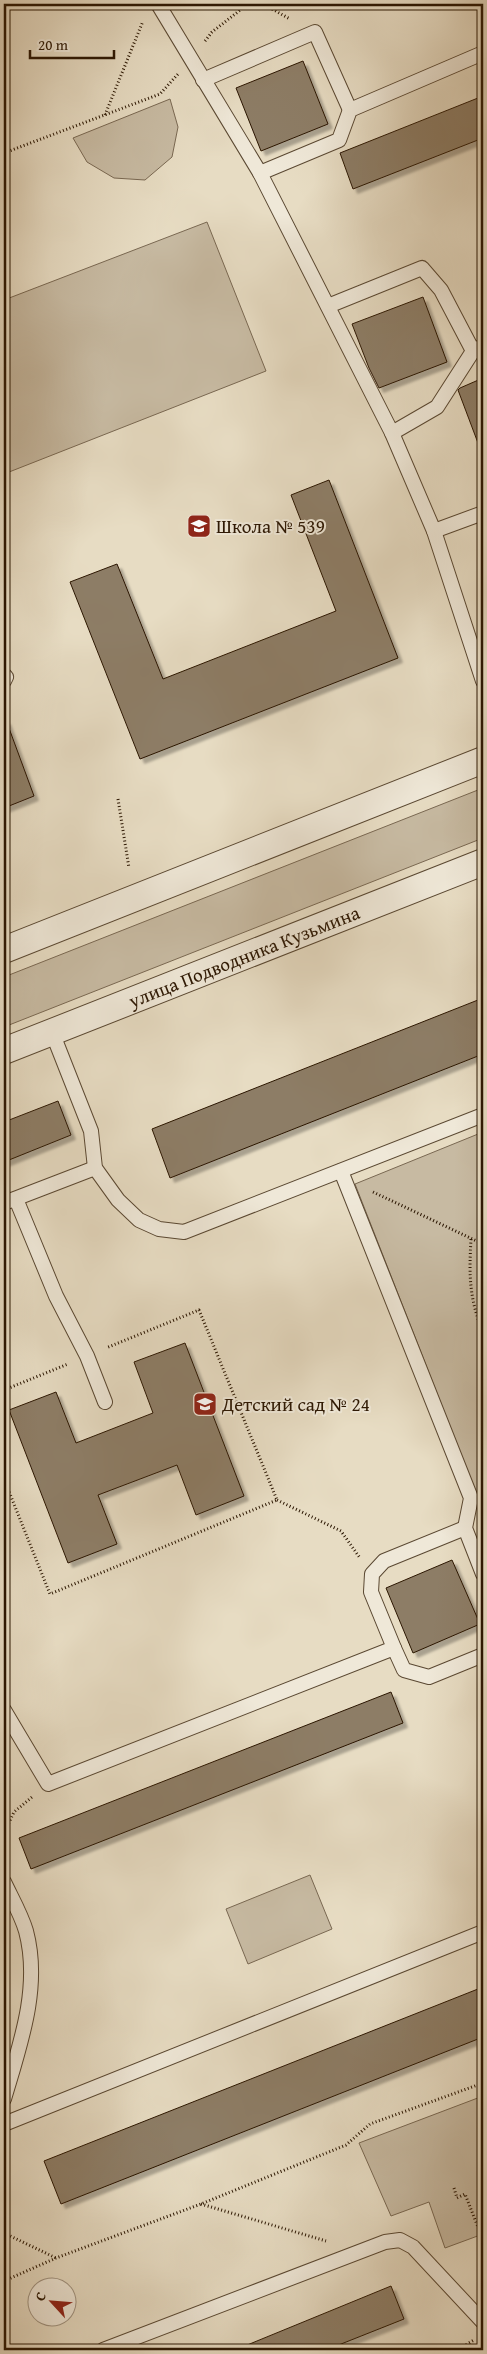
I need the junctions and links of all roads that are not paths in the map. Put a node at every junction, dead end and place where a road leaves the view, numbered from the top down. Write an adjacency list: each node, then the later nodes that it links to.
1 (158, 4): 3 (lane)
2 (483, 53): 4 (lane)
3 (202, 80): 4 (lane); 5 (lane)
4 (350, 110): 5 (lane)
5 (260, 173): 6 (lane)
6 (328, 306): 7 (lane); 8 (lane)
7 (478, 348): 8 (lane)
8 (392, 433): 10 (lane)
9 (483, 513): 10 (lane)
10 (434, 531): 11 (lane)
11 (478, 649): 14 (lane)
12 (4, 675): 13 (lane)
13 (4, 681)
14 (483, 681)
15 (483, 760): 17 (street)
16 (483, 862): 18 (street, улица Подводника Кузьмина)
17 (4, 950)
18 (52, 1032): 19 (street, улица Подводника Кузьмина); 21 (lane)
19 (4, 1051)
20 (483, 1115): 22 (lane)
21 (95, 1168): 22 (lane); 23 (lane)
22 (343, 1175): 25 (lane)
23 (10, 1201): 24 (lane)
24 (105, 1402)
25 (465, 1528): 26 (lane); 27 (lane)
26 (483, 1574)
27 (394, 1648): 28 (lane); 29 (lane)
28 (483, 1655)
29 (4, 1710)
30 (4, 1882): 32 (lane)
31 (483, 1932): 33 (lane)
32 (4, 2099)
33 (4, 2124)
34 (483, 2322): 35 (lane)
35 (103, 2350)

